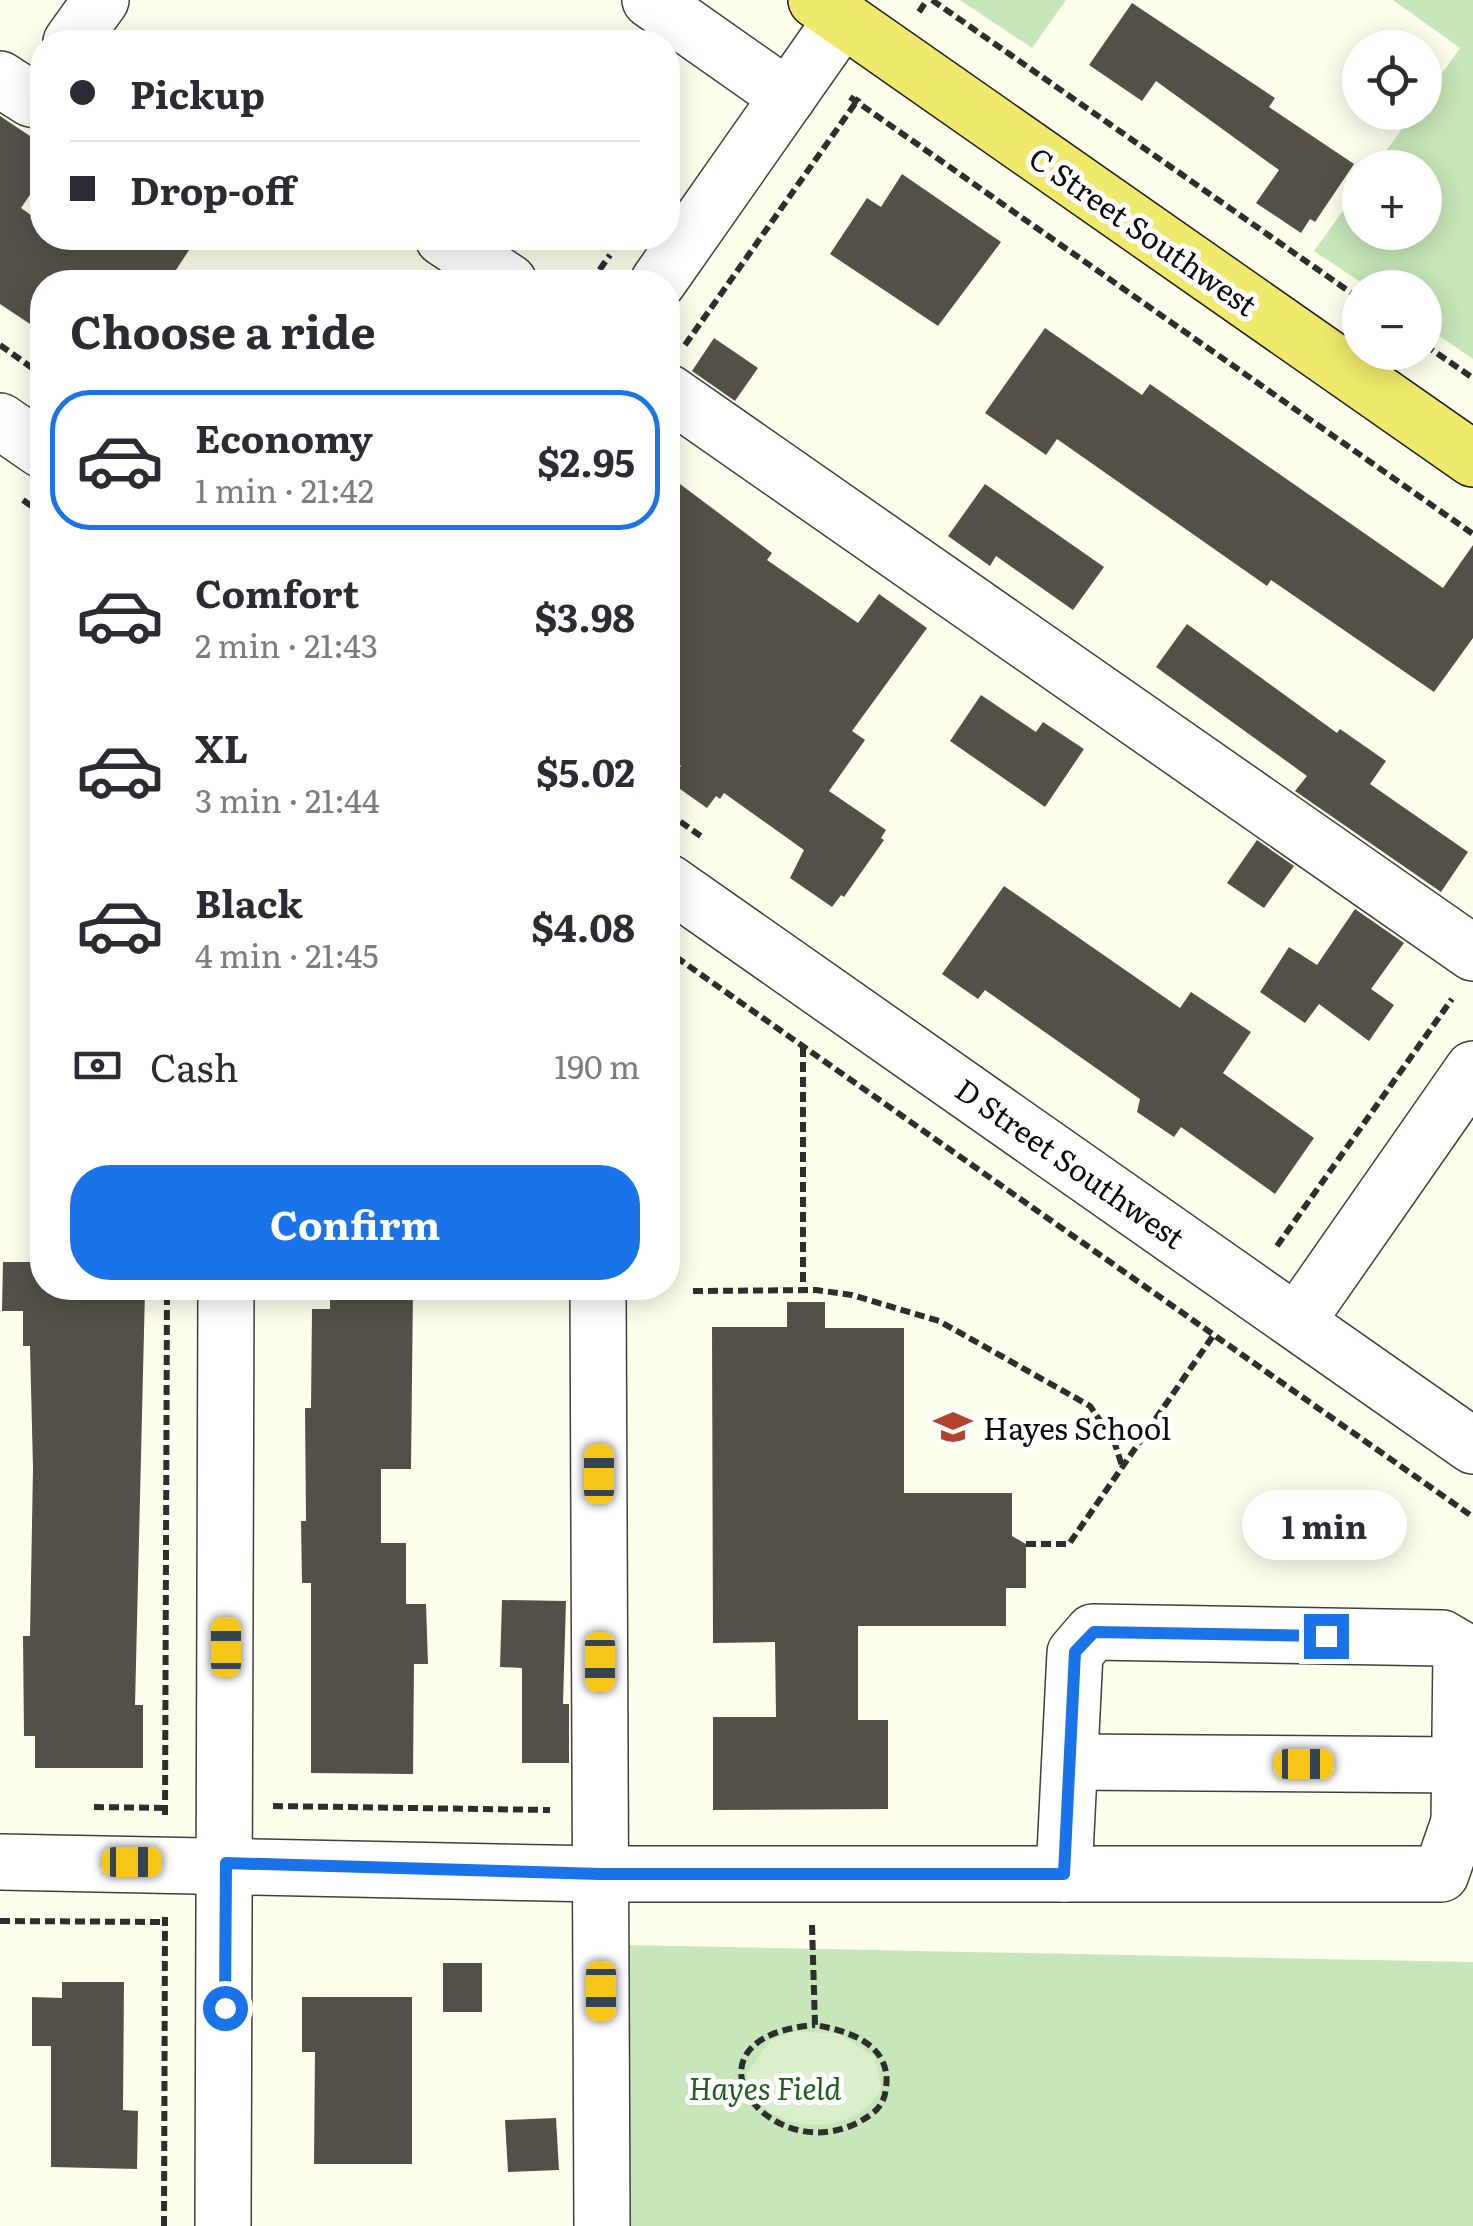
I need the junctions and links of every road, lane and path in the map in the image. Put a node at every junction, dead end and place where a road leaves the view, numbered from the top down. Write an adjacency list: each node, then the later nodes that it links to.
1 (101, 0): 5 (street)
2 (650, 0): 8 (street)
3 (932, 0): 15 (path)
4 (830, 9): 8 (street); 24 (main road, C Street Southwest)
5 (80, 30)
6 (867, 86): 9 (path)
7 (841, 90): 9 (path)
8 (788, 97): 14 (street)
9 (856, 101): 18 (path); 25 (path)
10 (461, 250): 12 (street)
11 (612, 252): 13 (path)
12 (491, 270)
13 (599, 270)
14 (666, 270)
15 (1342, 287)
16 (0, 345): 19 (path)
17 (1442, 357): 20 (path)
18 (680, 364)
19 (30, 366)
20 (1473, 378)
21 (680, 379): 28 (street)
22 (0, 421): 23 (street)
23 (30, 442)
24 (1473, 458)
25 (1473, 534)
26 (680, 890): 37 (street, D Street Southwest)
27 (680, 959): 29 (path)
28 (1467, 970): 31 (path)
29 (803, 1046): 32 (path); 39 (path)
30 (1473, 1069): 37 (street)
31 (1268, 1258)
32 (803, 1290): 33 (path); 41 (path)
33 (693, 1291)
34 (167, 1300): 49 (path)
35 (226, 1300): 51 (street)
36 (598, 1300): 47 (street)
37 (1298, 1320): 40 (street, D Street Southwest)
38 (1220, 1325): 39 (path)
39 (1214, 1335): 41 (path); 42 (path)
40 (1473, 1446)
41 (1122, 1466): 43 (path)
42 (1473, 1517)
43 (1026, 1544)
44 (1070, 1762): 45 (street); 45 (street); 54 (street)
45 (1460, 1765): 48 (street)
46 (257, 1806): 47 (path)
47 (600, 1811): 52 (street)
48 (1466, 1822): 54 (street)
49 (164, 1826)
50 (0, 1862): 51 (street)
51 (226, 1863): 52 (street); 60 (street)
52 (600, 1874): 53 (street); 61 (street)
53 (810, 1874): 54 (street); 58 (path)
54 (1064, 1874)
55 (165, 1904): 57 (path)
56 (0, 1920): 57 (path)
57 (165, 1922): 59 (path)
58 (815, 2026): 58 (path)
59 (164, 2226)
60 (223, 2226)
61 (602, 2226)

